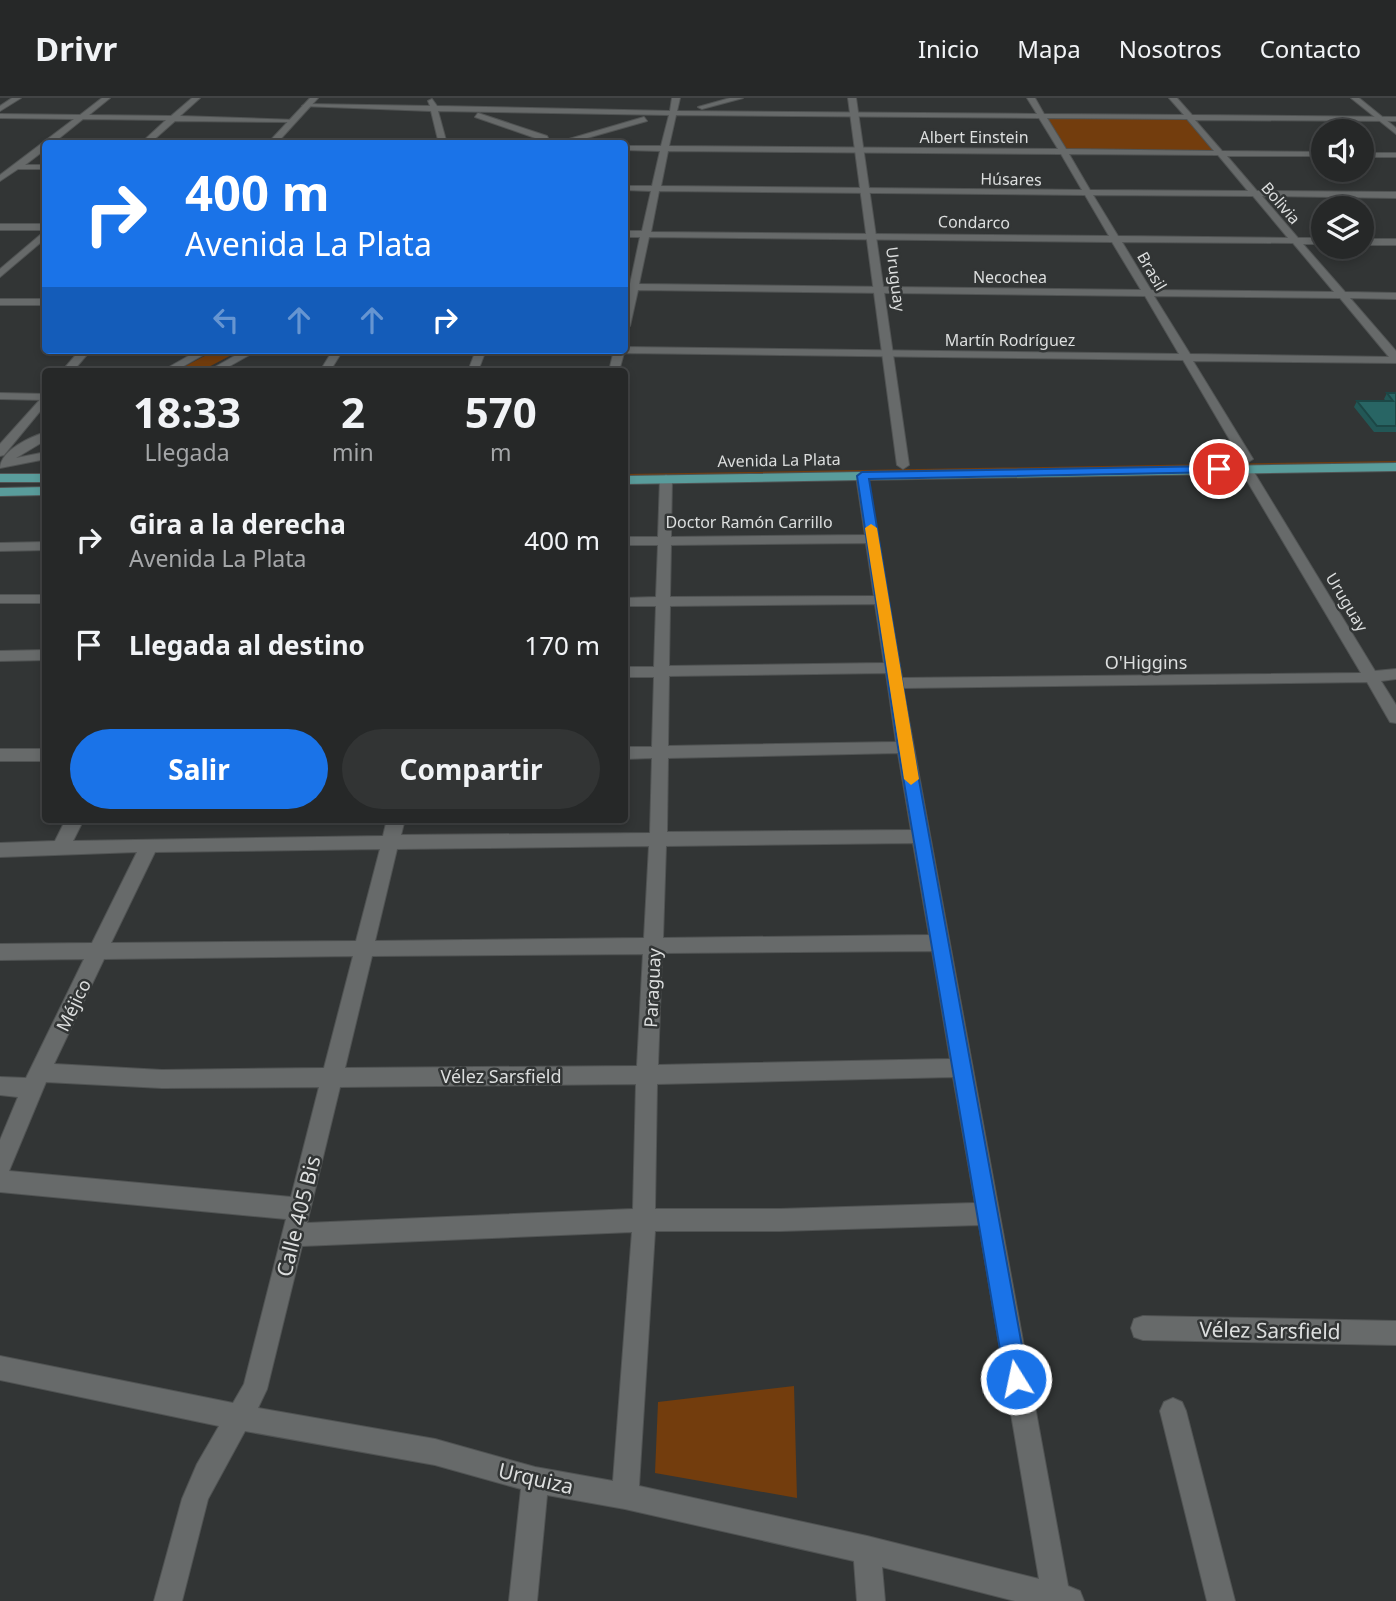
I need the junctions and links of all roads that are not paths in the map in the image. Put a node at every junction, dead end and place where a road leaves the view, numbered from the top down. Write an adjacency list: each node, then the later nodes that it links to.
1 (17, 98): 16 (street)
2 (106, 98): 27 (street)
3 (196, 98): 28 (street)
4 (314, 98): 15 (street)
5 (407, 98): 17 (street)
6 (431, 98): 18 (street)
7 (474, 98): 19 (street)
8 (565, 98): 20 (street)
9 (676, 98): 22 (street)
10 (739, 98): 23 (street)
11 (852, 98): 24 (street, Uruguay)
12 (1031, 98): 26 (street, Brasil)
13 (1173, 98): 29 (street, Bolivia)
14 (1355, 98): 30 (street)
15 (306, 106): 17 (street); 32 (street)
16 (0, 109)
17 (410, 109): 18 (street)
18 (434, 110): 19 (street); 39 (street)
19 (468, 110): 20 (street); 40 (street)
20 (559, 112): 21 (street); 33 (street)
21 (660, 113): 22 (street); 41 (street)
22 (671, 113): 23 (street); 34 (street)
23 (683, 113): 24 (street)
24 (855, 115): 26 (street); 46 (street, Uruguay)
25 (0, 116): 27 (street)
26 (1042, 116): 29 (street); 47 (street, Brasil)
27 (81, 117): 28 (street); 36 (street)
28 (172, 118): 32 (street); 37 (street)
29 (1189, 118): 30 (street); 48 (street, Bolivia)
30 (1380, 119): 31 (street); 35 (street)
31 (1396, 119)
32 (292, 120): 38 (street)
33 (554, 123)
34 (661, 124): 42 (street); 45 (street)
35 (1396, 132)
36 (51, 140)
37 (148, 140)
38 (274, 140)
39 (442, 140)
40 (551, 140)
41 (569, 140)
42 (605, 140)
43 (42, 147): 53 (street)
44 (628, 148): 45 (street, Albert Einstein)
45 (665, 149): 46 (street, Albert Einstein); 57 (street)
46 (860, 150): 47 (street, Albert Einstein); 58 (street, Uruguay)
47 (1063, 152): 48 (street, Albert Einstein); 59 (street, Brasil)
48 (1220, 154): 49 (street, Albert Einstein); 60 (street, Bolivia)
49 (1311, 154)
50 (1374, 155): 51 (street)
51 (1396, 155)
52 (0, 166): 53 (street)
53 (17, 167): 54 (street); 55 (street)
54 (42, 167)
55 (0, 180)
56 (628, 188): 57 (street, Húsares)
57 (656, 188): 58 (street, Húsares); 65 (street)
58 (866, 191): 59 (street, Húsares); 67 (street, Uruguay)
59 (1087, 194): 60 (street, Húsares); 68 (street, Brasil)
60 (1254, 194): 61 (street, Húsares); 69 (street, Bolivia)
61 (1396, 195)
62 (0, 227): 63 (street)
63 (42, 227)
64 (628, 234): 65 (street, Condarco)
65 (647, 234): 67 (street, Condarco); 74 (street)
66 (42, 237): 73 (street)
67 (873, 237): 68 (street, Condarco); 75 (street, Uruguay)
68 (1115, 239): 69 (street, Condarco); 76 (street, Brasil)
69 (1296, 241): 70 (street, Condarco); 77 (street, Bolivia)
70 (1311, 242)
71 (1374, 242): 72 (street)
72 (1396, 242)
73 (0, 274)
74 (629, 287): 75 (street, Necochea)
75 (880, 291): 76 (street, Necochea); 85 (street, Uruguay)
76 (1147, 293): 77 (street, Necochea); 86 (street, Brasil)
77 (1343, 296): 78 (street, Necochea); 87 (street, Bolivia)
78 (1396, 296)
79 (0, 302): 80 (street)
80 (42, 302)
81 (628, 350): 85 (street, Martín Rodríguez)
82 (82, 354): 88 (street)
83 (200, 354): 89 (street)
84 (245, 354): 90 (street)
85 (888, 355): 86 (street, Martín Rodríguez); 99 (street, Uruguay)
86 (1185, 356): 87 (street, Martín Rodríguez); 98 (street, Brasil)
87 (1396, 359)
88 (70, 368)
89 (173, 368)
90 (219, 368)
91 (0, 396): 92 (street)
92 (42, 397)
93 (42, 401): 97 (street)
94 (42, 437): 97 (street)
95 (42, 456): 97 (street)
96 (1396, 456): 98 (main road, Avenida La Plata)
97 (2, 461)
98 (1247, 464): 99 (main road, Avenida La Plata); 100 (main road, Avenida La Plata); 102 (main road, Avenida La Plata); 125 (street, Uruguay)
99 (903, 465): 101 (main road, Avenida La Plata)
100 (1396, 467)
101 (628, 469)
102 (862, 476): 106 (main road, Avenida La Plata); 109 (street)
103 (0, 478): 104 (main road)
104 (42, 478)
105 (628, 480): 106 (main road, Avenida La Plata)
106 (666, 480): 110 (street, Paraguay)
107 (42, 491): 108 (main road)
108 (0, 492)
109 (873, 539): 110 (street, Doctor Ramón Carrillo); 116 (street)
110 (665, 540): 111 (street, Doctor Ramón Carrillo); 117 (street, Paraguay)
111 (628, 541)
112 (42, 546): 113 (street)
113 (0, 547)
114 (42, 598): 115 (street)
115 (0, 599)
116 (882, 600): 117 (street); 124 (street)
117 (662, 601): 118 (street); 121 (street, Paraguay)
118 (628, 602)
119 (42, 655): 120 (street)
120 (0, 656)
121 (661, 671): 122 (street, O'Higgins); 124 (street, O'Higgins); 129 (street, Paraguay)
122 (628, 672)
123 (1396, 674): 125 (street, O'Higgins)
124 (895, 675): 125 (street, O'Higgins); 127 (street)
125 (1371, 676): 126 (street, Uruguay)
126 (1396, 718)
127 (905, 747): 129 (street); 134 (street)
128 (628, 753): 129 (street)
129 (660, 753): 135 (street, Paraguay)
130 (0, 755): 131 (street)
131 (42, 755)
132 (73, 823): 138 (street)
133 (395, 823): 136 (street, Calle 405 Bis)
134 (922, 836): 135 (street); 140 (street)
135 (658, 840): 136 (street); 141 (street, Paraguay)
136 (390, 844): 137 (street); 143 (street, Calle 405 Bis)
137 (149, 845): 138 (street); 142 (street, Méjico)
138 (61, 847): 139 (street)
139 (0, 850)
140 (941, 943): 141 (street); 145 (street)
141 (654, 947): 143 (street); 146 (street, Paraguay)
142 (100, 950): 143 (street); 144 (street); 148 (street, Méjico)
143 (366, 950): 147 (street, Calle 405 Bis)
144 (0, 952)
145 (963, 1068): 146 (street, Vélez Sarsfield); 153 (street)
146 (647, 1075): 147 (street, Vélez Sarsfield); 154 (street, Paraguay)
147 (332, 1077): 148 (street, Vélez Sarsfield); 152 (street, Calle 405 Bis)
148 (36, 1080): 149 (street, Vélez Sarsfield); 150 (street, Méjico)
149 (0, 1086)
150 (0, 1167)
151 (0, 1181): 152 (street)
152 (300, 1209): 155 (street, Calle 405 Bis)
153 (986, 1214): 154 (street); 164 (street)
154 (644, 1220): 155 (street); 162 (street, Paraguay)
155 (294, 1235): 160 (street, Calle 405 Bis)
156 (1143, 1328): 157 (street, Vélez Sarsfield)
157 (1396, 1332)
158 (0, 1368): 160 (street, Urquiza)
159 (1173, 1411): 168 (street)
160 (238, 1418): 161 (street, Urquiza); 165 (street, Calle 405 Bis)
161 (535, 1480): 162 (street, Urquiza); 166 (street)
162 (625, 1496): 163 (street, Urquiza)
163 (867, 1550): 164 (street, Urquiza); 167 (street)
164 (1063, 1600)
165 (168, 1601)
166 (523, 1601)
167 (871, 1601)
168 (1222, 1601)

